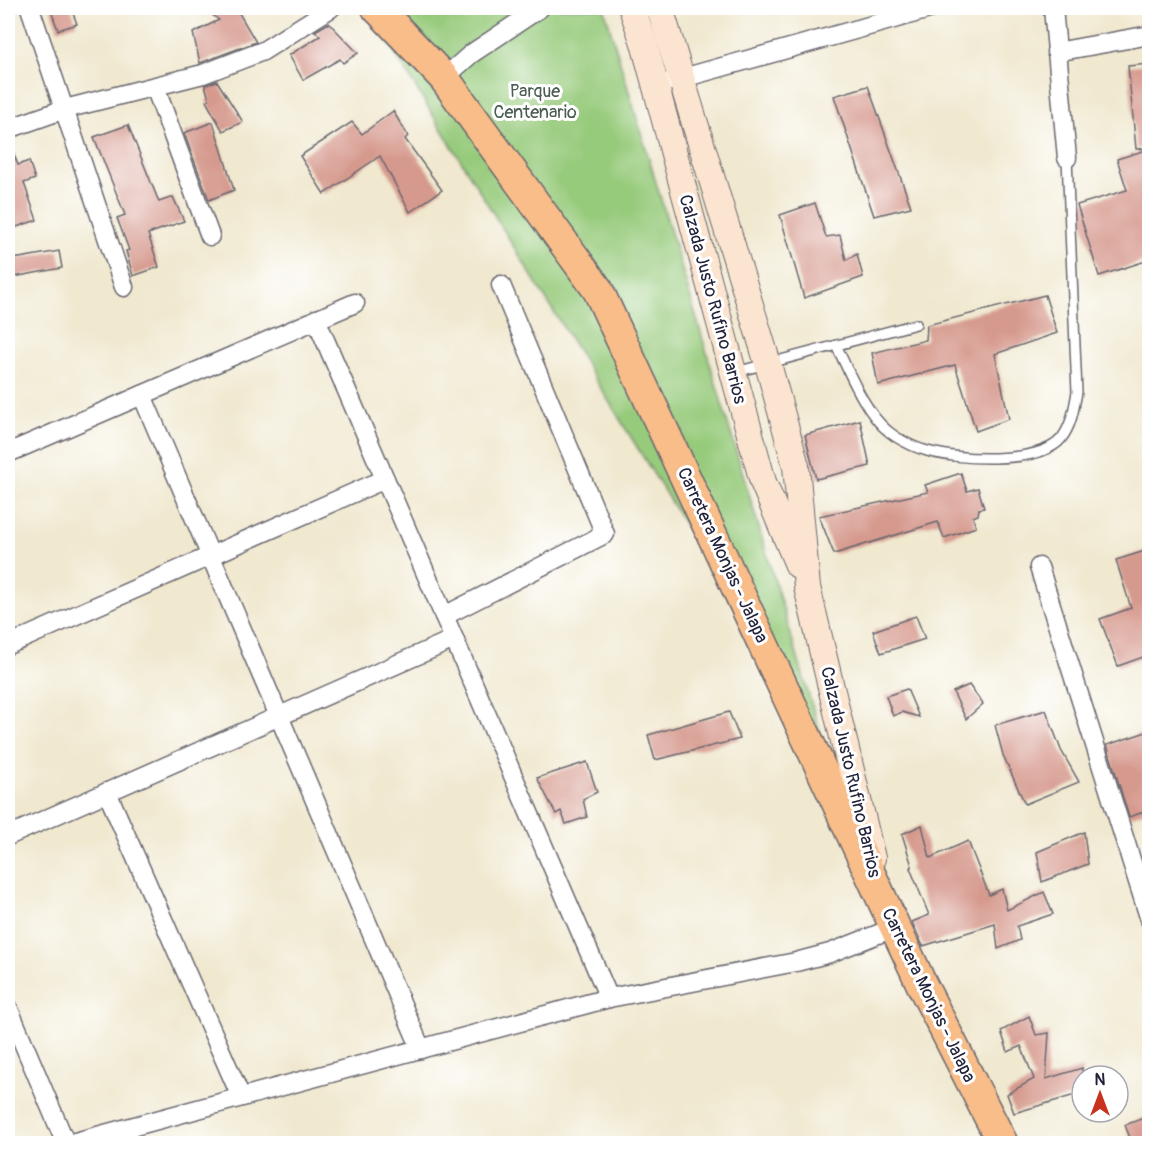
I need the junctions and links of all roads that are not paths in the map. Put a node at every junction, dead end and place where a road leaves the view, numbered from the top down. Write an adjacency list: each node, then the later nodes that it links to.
1 (30, 8): 16 (street)
2 (331, 8): 14 (street)
3 (377, 8): 13 (main road, Carretera Monjas - Jalapa)
4 (540, 8): 13 (street)
5 (632, 8): 15 (street, Calzada Justo Rufino Barrios)
6 (660, 8): 12 (street, Calzada Justo Rufino Barrios)
7 (933, 8): 9 (street)
8 (1053, 8): 11 (street)
9 (905, 11): 12 (street)
10 (1149, 35): 11 (street)
11 (1056, 52): 18 (street)
12 (681, 77): 15 (street); 26 (street, Calzada Justo Rufino Barrios)
13 (444, 78): 40 (main road, Carretera Monjas - Jalapa)
14 (155, 87): 16 (street); 19 (street)
15 (655, 87): 27 (street, Calzada Justo Rufino Barrios)
16 (65, 109): 17 (street); 21 (street)
17 (8, 129)
18 (1067, 158): 25 (lane)
19 (210, 236)
20 (501, 285): 34 (street)
21 (124, 287)
22 (355, 303): 23 (street)
23 (316, 320): 28 (street); 30 (street)
24 (916, 324): 25 (lane)
25 (836, 345): 26 (lane)
26 (768, 364): 27 (lane); 33 (street, Calzada Justo Rufino Barrios)
27 (733, 372): 33 (street, Calzada Justo Rufino Barrios)
28 (142, 395): 29 (street); 31 (street)
29 (8, 453)
30 (385, 479): 31 (street); 34 (street)
31 (210, 556): 36 (street); 37 (street)
32 (1039, 567): 41 (street)
33 (807, 587): 40 (street, Calzada Justo Rufino Barrios)
34 (444, 616): 35 (street)
35 (454, 639): 37 (street); 43 (street)
36 (8, 645)
37 (279, 716): 38 (street); 45 (street)
38 (107, 792): 39 (street); 46 (street)
39 (8, 836)
40 (879, 888): 42 (main road, Carretera Monjas - Jalapa)
41 (1149, 920)
42 (896, 927): 43 (street); 48 (main road, Carretera Monjas - Jalapa)
43 (609, 998): 45 (street)
44 (8, 1007): 47 (street)
45 (421, 1049): 46 (street)
46 (241, 1097): 47 (street)
47 (67, 1143)
48 (1003, 1143)

